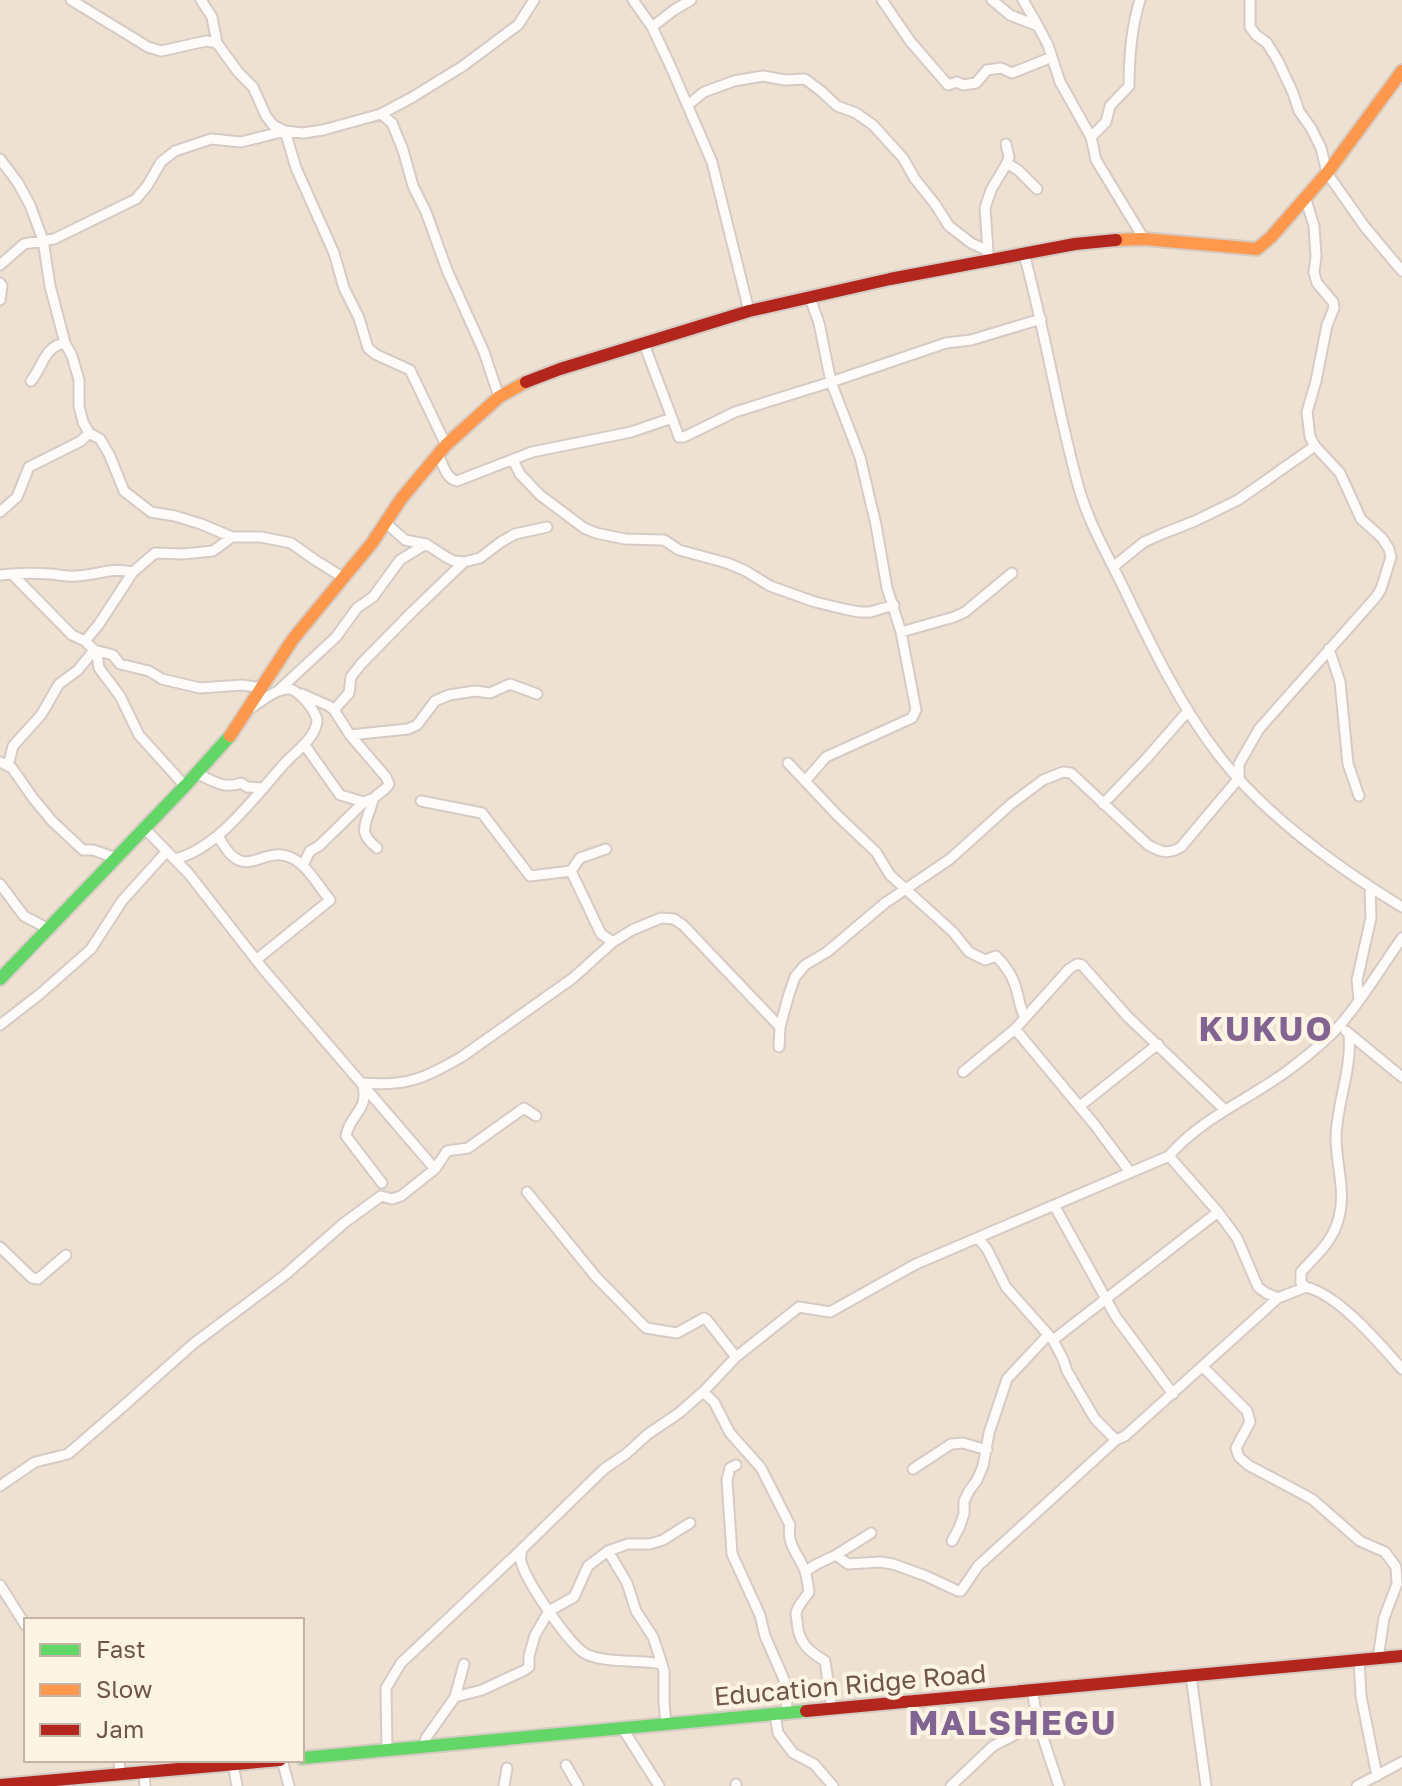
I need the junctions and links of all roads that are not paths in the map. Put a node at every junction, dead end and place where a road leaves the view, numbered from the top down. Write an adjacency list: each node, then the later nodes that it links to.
1 (71, 0): 13 (street)
2 (201, 0): 13 (street)
3 (534, 0): 17 (street)
4 (633, 0): 12 (street)
5 (691, 0): 12 (street)
6 (882, 0): 14 (street)
7 (992, 0): 11 (street)
8 (1023, 0): 11 (street)
9 (1140, 0): 19 (street)
10 (1250, 0): 23 (street)
11 (1038, 26): 14 (street)
12 (652, 27): 16 (street)
13 (217, 43): 18 (street)
14 (1052, 57): 19 (street)
15 (1402, 71): 23 (street)
16 (688, 105): 29 (street); 35 (street)
17 (381, 114): 18 (street); 41 (street)
18 (285, 131): 27 (street); 45 (street)
19 (1091, 137): 26 (street)
20 (1006, 144): 22 (street)
21 (0, 159): 27 (street)
22 (1007, 163): 24 (street); 29 (street)
23 (1327, 173): 25 (street); 31 (street)
24 (1037, 189)
25 (1306, 200): 26 (street); 44 (street)
26 (1144, 239): 28 (street)
27 (43, 240): 30 (street); 37 (street)
28 (1024, 254): 29 (street); 36 (street)
29 (987, 256): 33 (street)
30 (0, 265)
31 (1402, 271)
32 (0, 283): 34 (street)
33 (810, 298): 35 (street); 40 (street)
34 (0, 300)
35 (749, 311): 38 (street)
36 (1041, 319): 40 (street); 53 (street)
37 (65, 343): 39 (street); 43 (street)
38 (644, 344): 41 (street); 42 (street)
39 (31, 381)
40 (831, 382): 42 (street); 59 (street)
41 (499, 397): 45 (street)
42 (672, 418): 46 (street)
43 (89, 433): 47 (street); 50 (street)
44 (1315, 446): 53 (street); 62 (street)
45 (442, 450): 46 (street); 48 (street)
46 (513, 460): 59 (street)
47 (0, 512)
48 (386, 523): 51 (street); 58 (street)
49 (547, 527): 52 (street)
50 (232, 537): 54 (street); 58 (street)
51 (426, 544): 52 (street); 65 (street)
52 (464, 562): 68 (street)
53 (1113, 567): 69 (street)
54 (133, 572): 56 (street); 61 (street)
55 (1012, 573): 60 (street)
56 (12, 574): 57 (street); 61 (street)
57 (0, 575)
58 (344, 578): 64 (street)
59 (894, 605): 60 (street)
60 (901, 632): 77 (street)
61 (85, 641): 63 (street)
62 (1329, 649): 76 (street); 80 (street)
63 (94, 650): 64 (street); 74 (street); 78 (street)
64 (262, 688): 70 (street)
65 (278, 691): 66 (street); 70 (street)
66 (295, 691): 68 (street); 72 (street)
67 (537, 694): 71 (street)
68 (334, 710): 71 (street)
69 (1188, 711): 76 (street); 83 (street)
70 (245, 712): 75 (street)
71 (350, 735): 81 (street)
72 (304, 744): 79 (street); 81 (street)
73 (788, 763): 77 (street)
74 (4, 764): 89 (street)
75 (196, 773): 78 (street); 79 (street)
76 (1239, 778): 83 (street); 94 (street)
77 (805, 781): 93 (street)
78 (185, 786): 84 (street)
79 (264, 788): 85 (street)
80 (1359, 796)
81 (369, 800): 86 (street); 90 (street)
82 (421, 801): 91 (street)
83 (1103, 804): 93 (street)
84 (144, 828): 88 (street); 89 (street)
85 (218, 835): 88 (street); 90 (street)
86 (377, 848)
87 (606, 849): 91 (street)
88 (171, 855): 101 (street); 105 (street)
89 (116, 858): 96 (street)
90 (303, 865): 101 (street)
91 (571, 871): 97 (street)
92 (0, 884): 96 (street)
93 (907, 888): 104 (street); 107 (street)
94 (1370, 888): 95 (street); 103 (street)
95 (1402, 907)
96 (49, 929): 102 (street)
97 (601, 934): 99 (street); 100 (street)
98 (1402, 938): 103 (street)
99 (613, 942): 100 (street); 107 (street)
100 (599, 955): 114 (street)
101 (256, 960): 114 (street)
102 (0, 979)
103 (1359, 1000): 106 (street)
104 (1025, 1017): 108 (street); 110 (street)
105 (2, 1021)
106 (1340, 1025): 109 (street); 116 (street)
107 (780, 1027): 111 (street)
108 (1015, 1029): 112 (street); 115 (street)
109 (1349, 1034): 113 (street); 128 (street)
110 (1158, 1044): 115 (street); 116 (street)
111 (779, 1047)
112 (963, 1072)
113 (1402, 1077)
114 (362, 1083): 119 (street); 121 (street)
115 (1080, 1106): 120 (street)
116 (1225, 1110): 118 (street)
117 (536, 1116): 119 (street)
118 (1169, 1156): 120 (street); 124 (street)
119 (435, 1169): 141 (street)
120 (1130, 1172): 123 (street)
121 (382, 1183)
122 (527, 1192): 132 (street)
123 (1054, 1205): 125 (street); 130 (street)
124 (1218, 1212): 129 (street); 130 (street)
125 (978, 1238): 131 (street); 132 (street)
126 (0, 1247): 127 (street)
127 (66, 1255)
128 (1306, 1287): 129 (street); 134 (street)
129 (1278, 1298): 133 (street)
130 (1107, 1300): 131 (street); 136 (street)
131 (1050, 1337): 137 (street); 138 (street)
132 (736, 1357): 135 (street)
133 (1203, 1367): 136 (street); 153 (street)
134 (1402, 1369)
135 (703, 1392): 145 (street); 148 (street)
136 (1173, 1394): 137 (street)
137 (1116, 1440): 147 (street)
138 (987, 1450): 140 (street); 144 (street)
139 (736, 1465): 161 (street)
140 (913, 1469)
141 (0, 1486)
142 (690, 1523): 146 (street)
143 (871, 1533): 147 (street)
144 (952, 1541)
145 (522, 1549): 150 (street); 166 (street)
146 (608, 1551): 150 (street); 156 (street)
147 (836, 1555): 148 (street)
148 (805, 1572): 160 (street)
149 (2, 1591): 151 (street)
150 (549, 1611): 156 (street); 159 (street)
151 (24, 1623)
152 (1402, 1656): 153 (street, Education Ridge Road)
153 (1378, 1658): 154 (street, Education Ridge Road)
154 (1359, 1659): 157 (street, Education Ridge Road); 177 (street)
155 (464, 1664): 159 (street)
156 (662, 1664): 163 (street)
157 (1191, 1676): 158 (street, Education Ridge Road); 188 (street)
158 (1032, 1690): 160 (street, Education Ridge Road); 162 (street)
159 (455, 1697): 165 (street)
160 (832, 1709): 161 (street, Education Ridge Road)
161 (781, 1714): 163 (street, Education Ridge Road); 185 (street)
162 (1038, 1723): 186 (street); 187 (street)
163 (666, 1725): 164 (street, Education Ridge Road)
164 (623, 1729): 165 (street, Education Ridge Road); 184 (street)
165 (423, 1747): 166 (street, Education Ridge Road)
166 (387, 1750): 167 (street, Education Ridge Road)
167 (304, 1758)
168 (119, 1762): 176 (street)
169 (244, 1762): 172 (street)
170 (282, 1762): 181 (street)
171 (1402, 1762): 177 (street)
172 (233, 1764): 175 (street); 180 (street)
173 (566, 1765): 183 (street)
174 (507, 1768): 182 (street)
175 (144, 1772): 176 (street); 179 (street)
176 (120, 1774): 178 (street)
177 (1377, 1776): 189 (street)
178 (0, 1785)
179 (145, 1786)
180 (237, 1786)
181 (289, 1786)
182 (504, 1786)
183 (578, 1786)
184 (659, 1786)
185 (833, 1786)
186 (951, 1786)
187 (1059, 1786)
188 (1206, 1786)
189 (1357, 1786)

